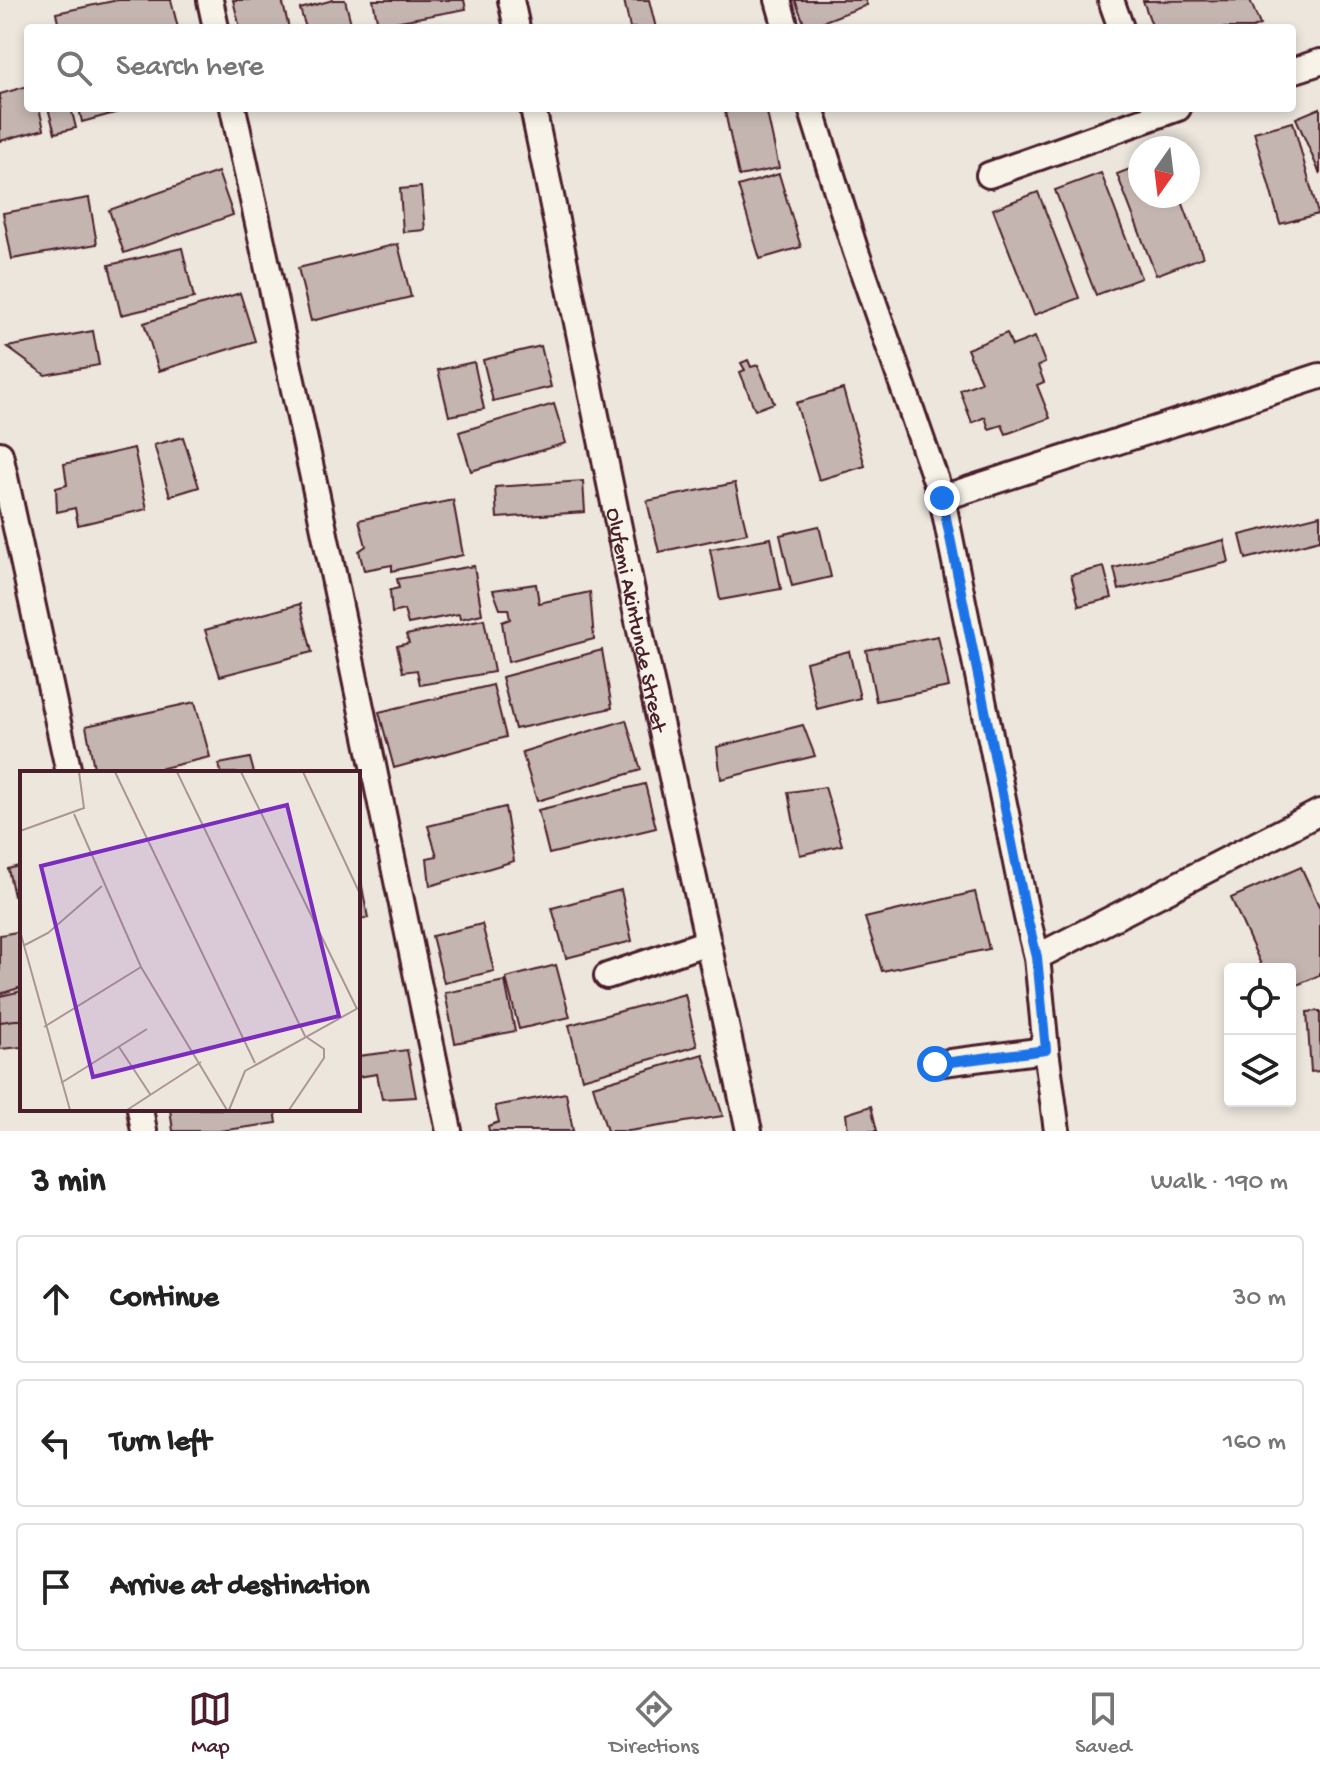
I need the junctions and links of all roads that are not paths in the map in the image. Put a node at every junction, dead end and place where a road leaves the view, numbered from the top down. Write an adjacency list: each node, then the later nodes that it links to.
1 (210, 0): 5 (street)
2 (511, 0): 6 (street)
3 (778, 0): 7 (street)
4 (1111, 0): 8 (street)
5 (215, 24)
6 (516, 24)
7 (785, 24)
8 (1120, 24)
9 (1320, 62): 10 (street)
10 (1296, 70)
11 (234, 112): 28 (street)
12 (534, 112): 21 (street, Olufemi Akintunde Street)
13 (812, 112): 18 (street)
14 (1150, 112): 15 (street)
15 (989, 175)
16 (1320, 376): 18 (street)
17 (0, 454): 19 (street)
18 (942, 498): 22 (street)
19 (69, 771)
20 (1320, 812): 22 (street)
21 (708, 942): 23 (street); 29 (street, Olufemi Akintunde Street)
22 (1037, 957): 24 (street)
23 (607, 976)
24 (1046, 1050): 25 (street); 30 (street)
25 (935, 1064)
26 (140, 1111): 27 (street)
27 (144, 1131)
28 (449, 1131)
29 (749, 1131)
30 (1057, 1131)

